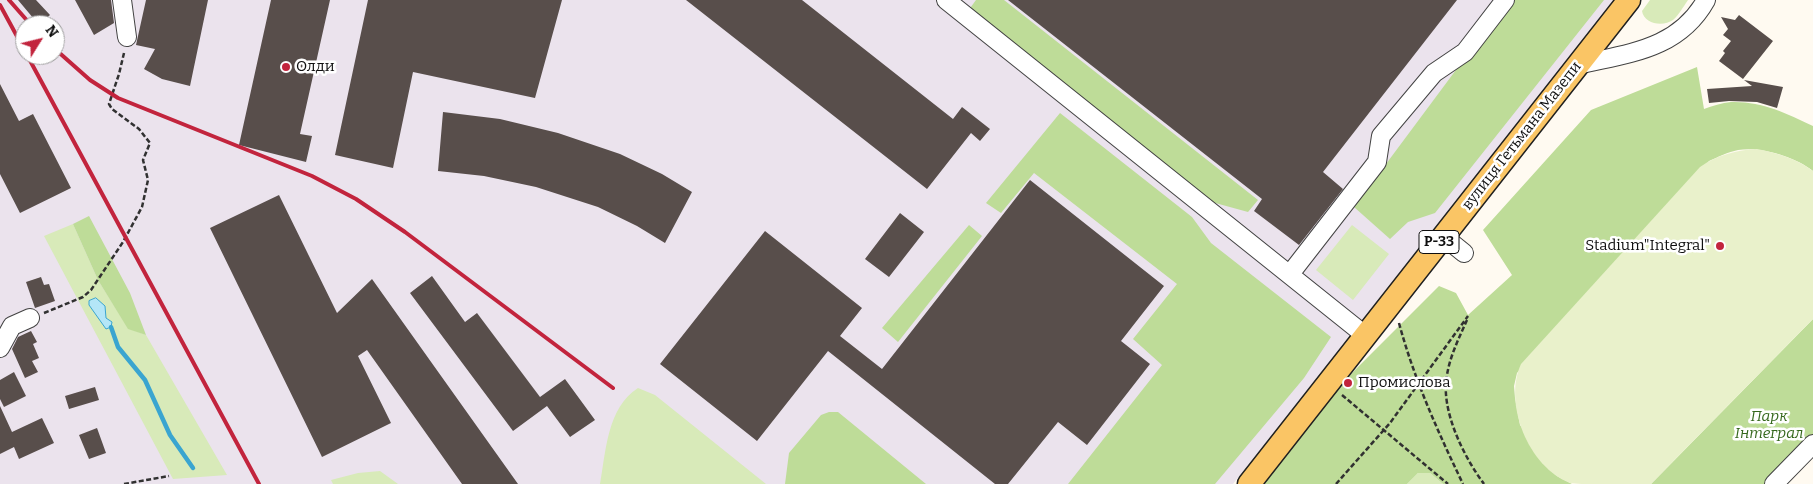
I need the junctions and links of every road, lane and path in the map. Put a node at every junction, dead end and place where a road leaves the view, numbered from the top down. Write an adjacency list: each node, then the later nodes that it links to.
1 (122, 0): 6 (street)
2 (946, 0): 10 (street)
3 (1505, 0): 10 (street)
4 (1629, 0): 7 (main road, вулиця Гетьмана Мазепи / Р-33)
5 (1706, 0): 7 (street)
6 (127, 37): 11 (path)
7 (1578, 65): 8 (main road, вулиця Гетьмана Мазепи / Р-33)
8 (1444, 236): 9 (street); 12 (main road, вулиця Гетьмана Мазепи / Р-33)
9 (1464, 253)
10 (1290, 274): 12 (street)
11 (30, 318): 13 (street)
12 (1366, 336): 14 (main road, вулиця Гетьмана Мазепи / Р-33)
13 (0, 348)
14 (1329, 383): 15 (path); 19 (main road, вулиця Гетьмана Мазепи / Р-33)
15 (1385, 429): 20 (path); 21 (path); 22 (path)
16 (1813, 444): 23 (street)
17 (169, 476): 18 (path)
18 (124, 484)
19 (1249, 484)
20 (1336, 484)
21 (1448, 484)
22 (1484, 484)
23 (1774, 484)

